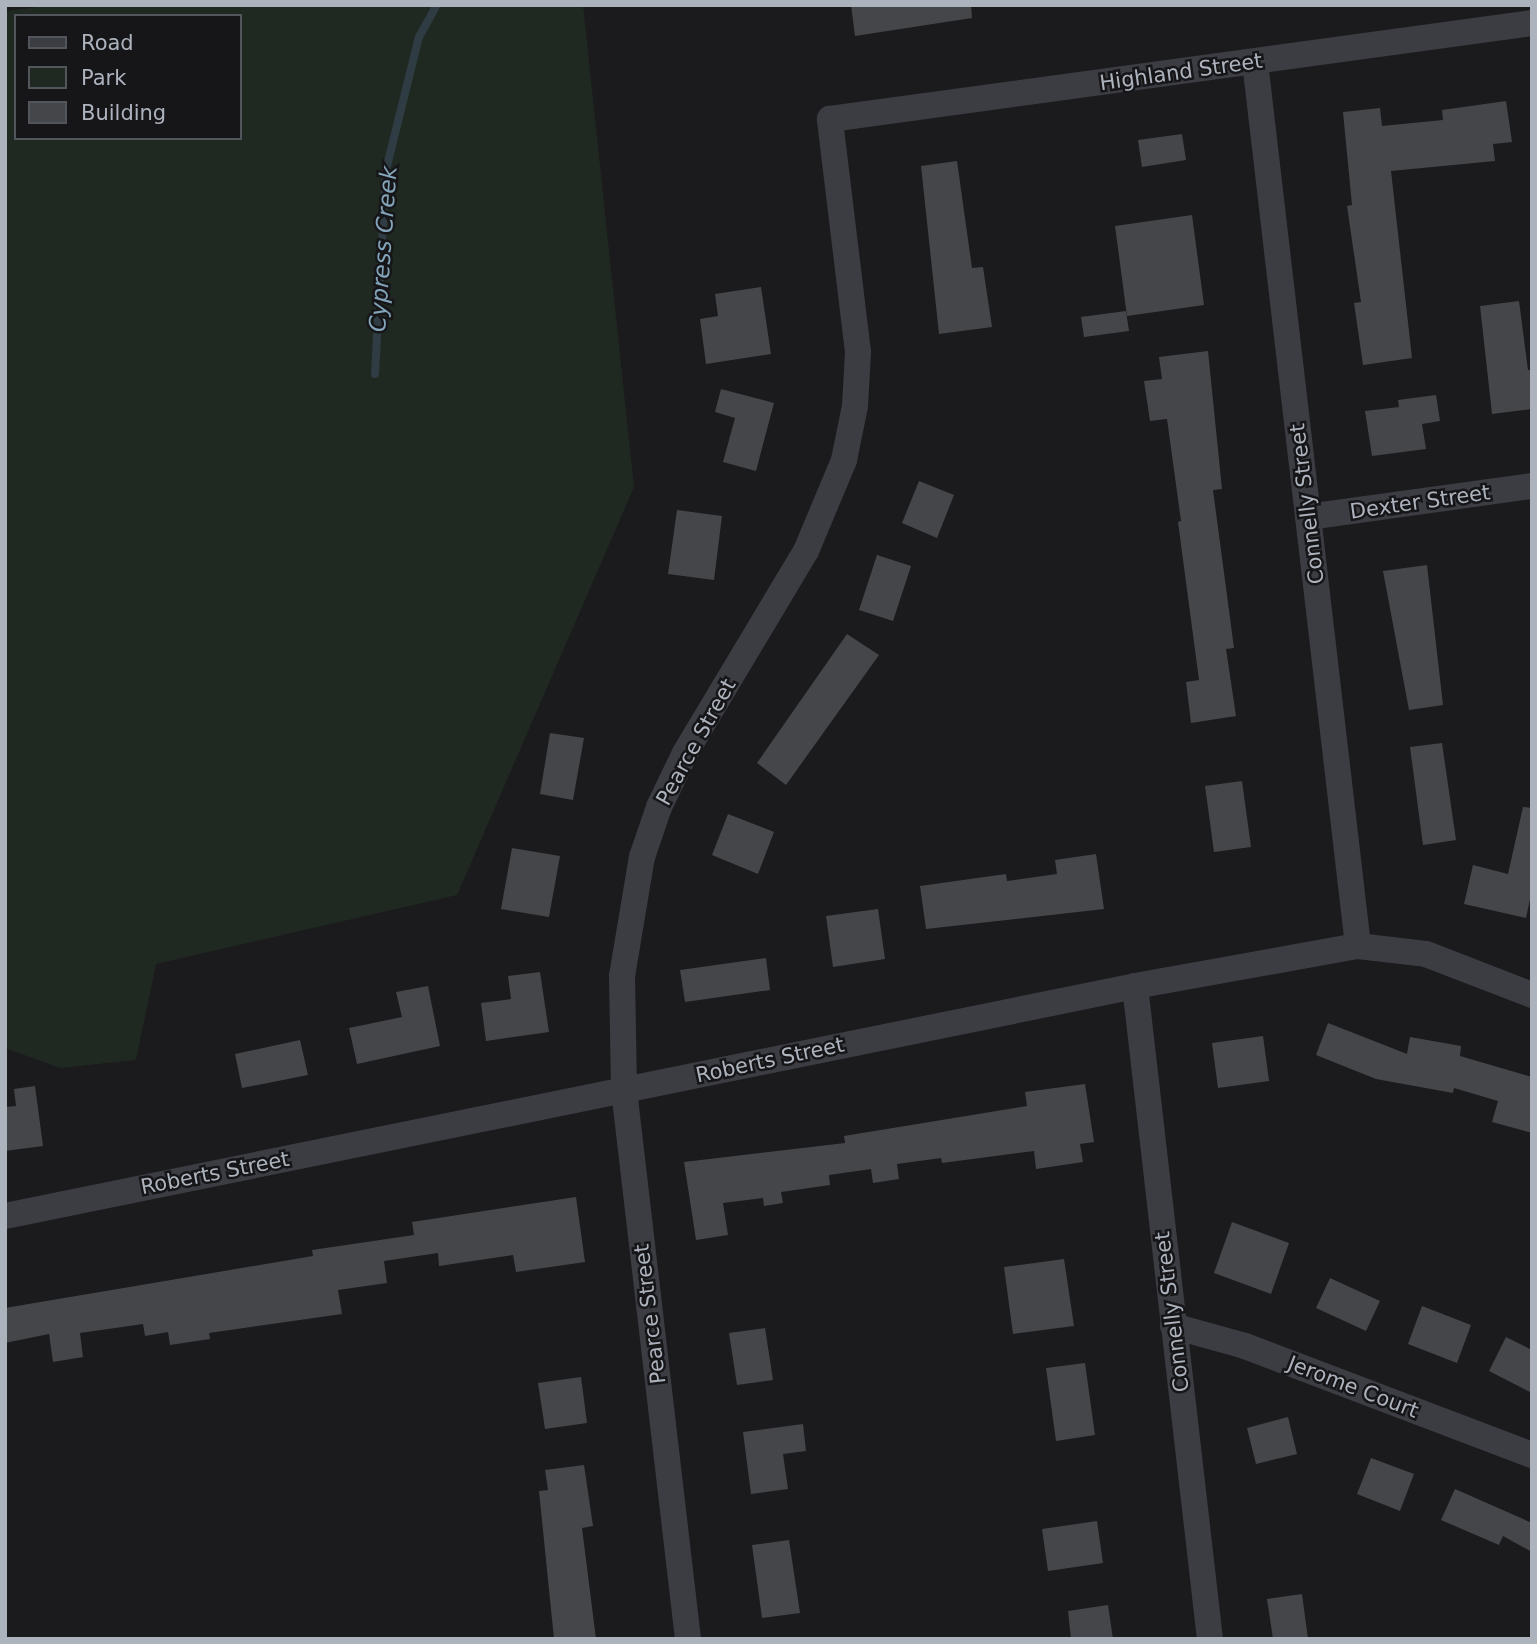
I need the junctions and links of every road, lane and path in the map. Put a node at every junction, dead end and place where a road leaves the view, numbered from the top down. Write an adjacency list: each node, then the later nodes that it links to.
1 (1532, 23): 2 (street, Highland Street)
2 (1255, 62): 3 (street, Highland Street); 5 (street, Connelly Street)
3 (830, 119): 9 (street, Pearce Street)
4 (1532, 486): 5 (street, Dexter Street)
5 (1308, 517): 6 (street, Connelly Street)
6 (1358, 946): 7 (street, Roberts Street); 8 (street, Roberts Street)
7 (1135, 986): 9 (street, Roberts Street); 11 (street, Connelly Street)
8 (1532, 995)
9 (624, 1090): 10 (street, Roberts Street); 13 (street, Pearce Street)
10 (5, 1216)
11 (1173, 1326): 12 (street, Jerome Court); 14 (street, Connelly Street)
12 (1532, 1455)
13 (688, 1639)
14 (1210, 1639)

